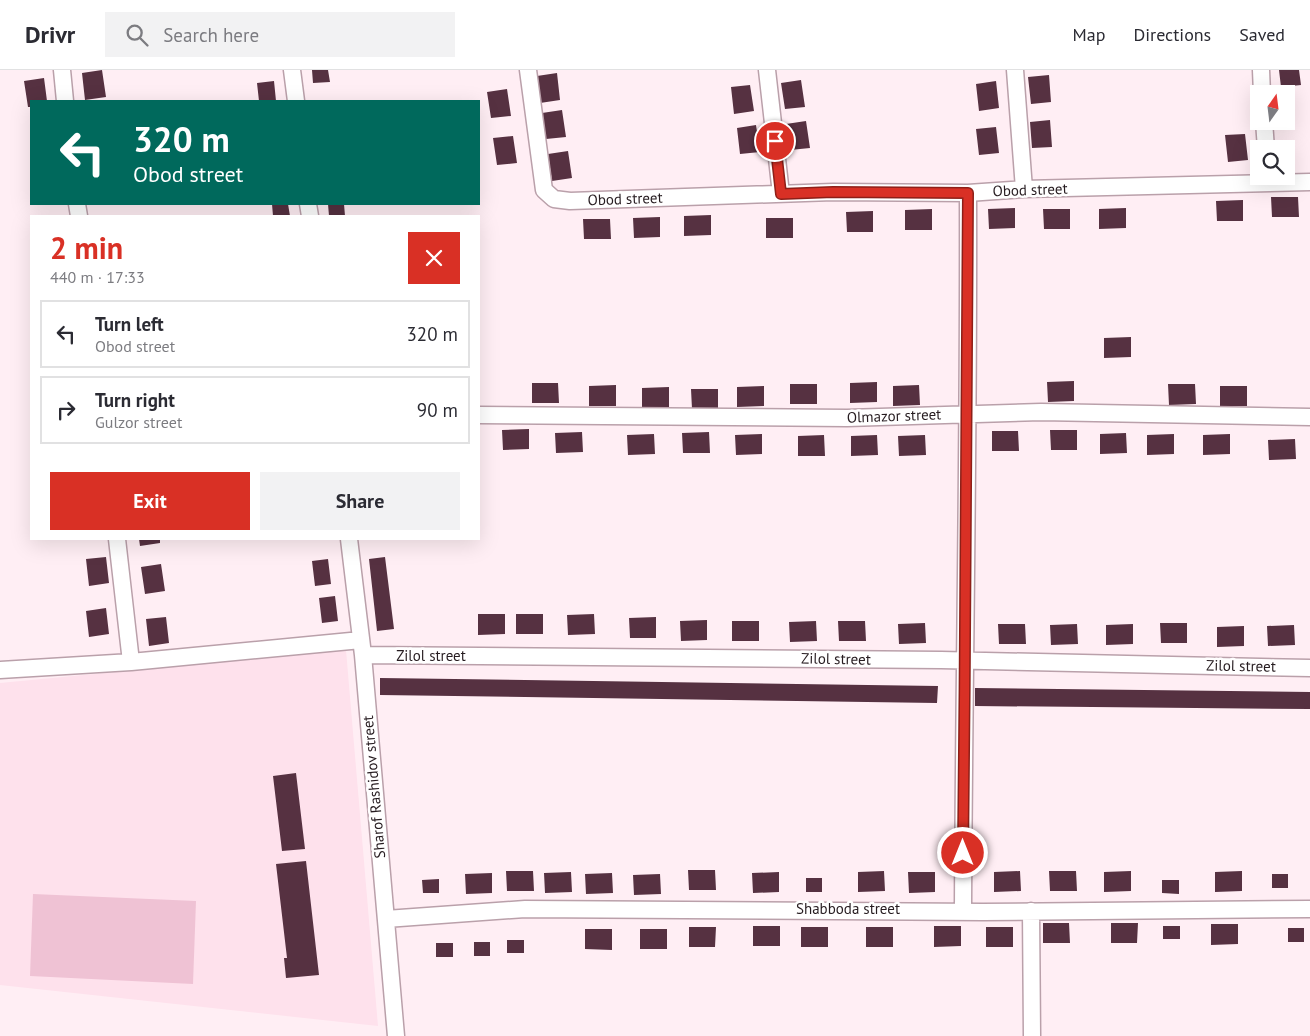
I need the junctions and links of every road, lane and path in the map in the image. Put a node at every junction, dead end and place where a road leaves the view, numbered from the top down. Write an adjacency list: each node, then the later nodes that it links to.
1 (62, 70): 8 (street)
2 (292, 70): 9 (street)
3 (528, 70): 15 (street, Obod street)
4 (767, 70): 15 (street)
5 (1015, 70): 13 (street)
6 (1261, 70): 7 (street)
7 (1262, 85)
8 (65, 100)
9 (296, 100)
10 (1250, 181): 13 (street, Obod street)
11 (1295, 181): 12 (street, Obod street)
12 (1310, 182)
13 (1024, 189): 14 (street, Obod street)
14 (968, 193): 15 (street, Obod street); 16 (street)
15 (781, 194)
16 (969, 413): 17 (street, Olmazor street); 18 (street, Olmazor street); 22 (street)
17 (480, 415)
18 (1310, 417)
19 (117, 540): 23 (street)
20 (349, 540): 21 (street, Sharof Rashidov street)
21 (362, 647): 22 (street, Zilol street); 23 (street, Zilol street); 29 (street, Sharof Rashidov street)
22 (964, 661): 24 (street, Zilol street); 27 (street)
23 (131, 662): 25 (street, Zilol street)
24 (1310, 668)
25 (0, 670)
26 (1310, 909): 28 (street, Shabboda street)
27 (963, 910): 28 (street, Shabboda street); 29 (street, Shabboda street)
28 (1031, 911): 31 (street)
29 (386, 919): 30 (street, Sharof Rashidov street)
30 (396, 1036)
31 (1032, 1036)

